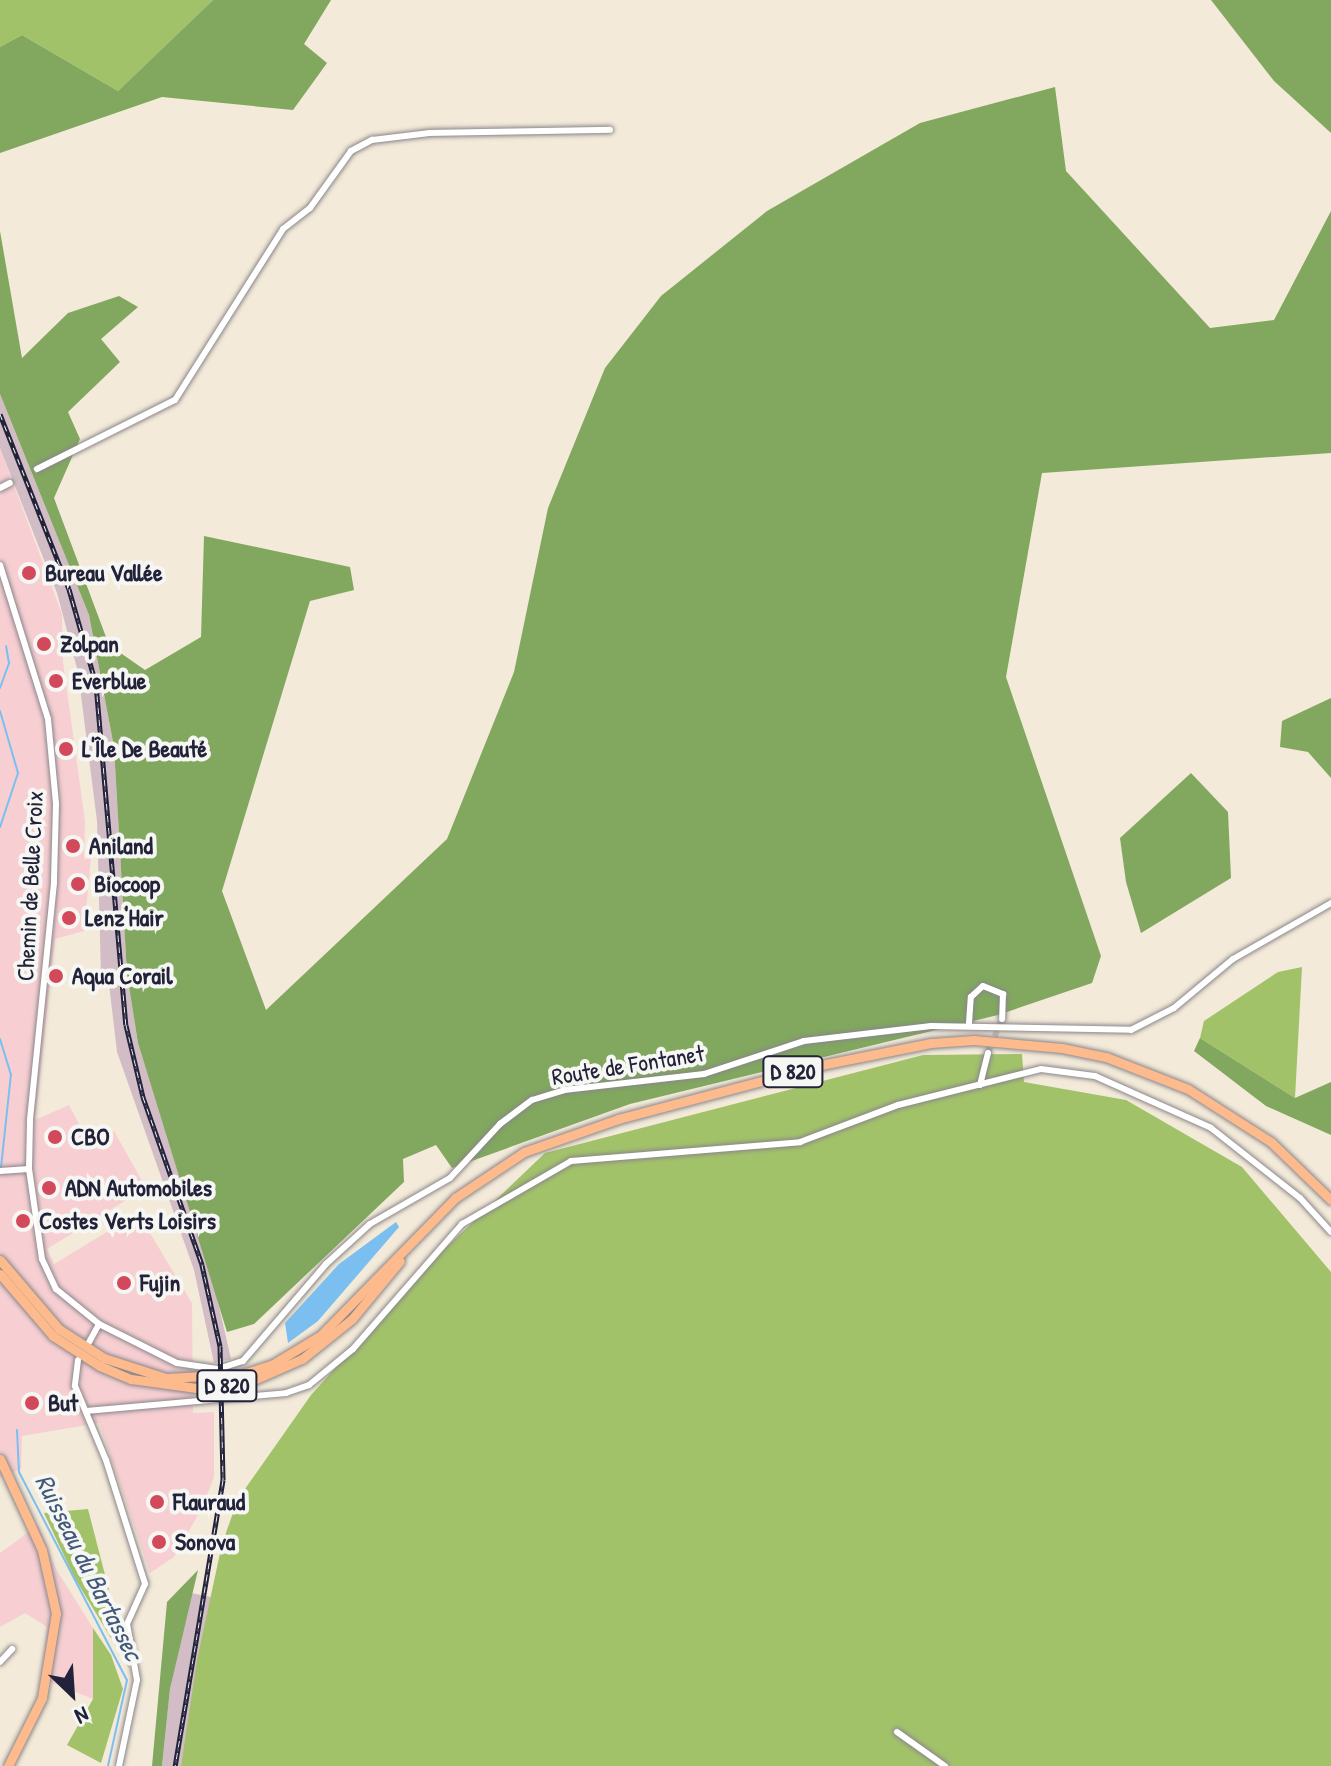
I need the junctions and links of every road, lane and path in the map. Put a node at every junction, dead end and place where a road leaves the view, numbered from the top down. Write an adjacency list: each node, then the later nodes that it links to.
1 (610, 130): 2 (street)
2 (37, 469)
3 (10, 483): 4 (street)
4 (0, 488)
5 (0, 565): 11 (street, Chemin de Belle Croix)
6 (1331, 903): 8 (street, Route de Fontanet)
7 (1002, 1019): 8 (street)
8 (969, 1023): 17 (street, Route de Fontanet)
9 (988, 1053): 10 (street)
10 (980, 1085): 14 (street); 20 (street)
11 (29, 1169): 12 (street); 17 (street, Chemin de Belle Croix)
12 (3, 1170)
13 (1331, 1200): 16 (main road, D 820)
14 (1331, 1232)
15 (0, 1260): 16 (main road, D 820)
16 (4, 1274)
17 (99, 1324): 18 (street)
18 (88, 1344)
19 (78, 1360): 20 (street)
20 (86, 1411): 26 (street)
21 (0, 1459): 25 (main road)
22 (12, 1649): 23 (street)
23 (0, 1662)
24 (897, 1732): 27 (street)
25 (8, 1766)
26 (119, 1766)
27 (945, 1766)

